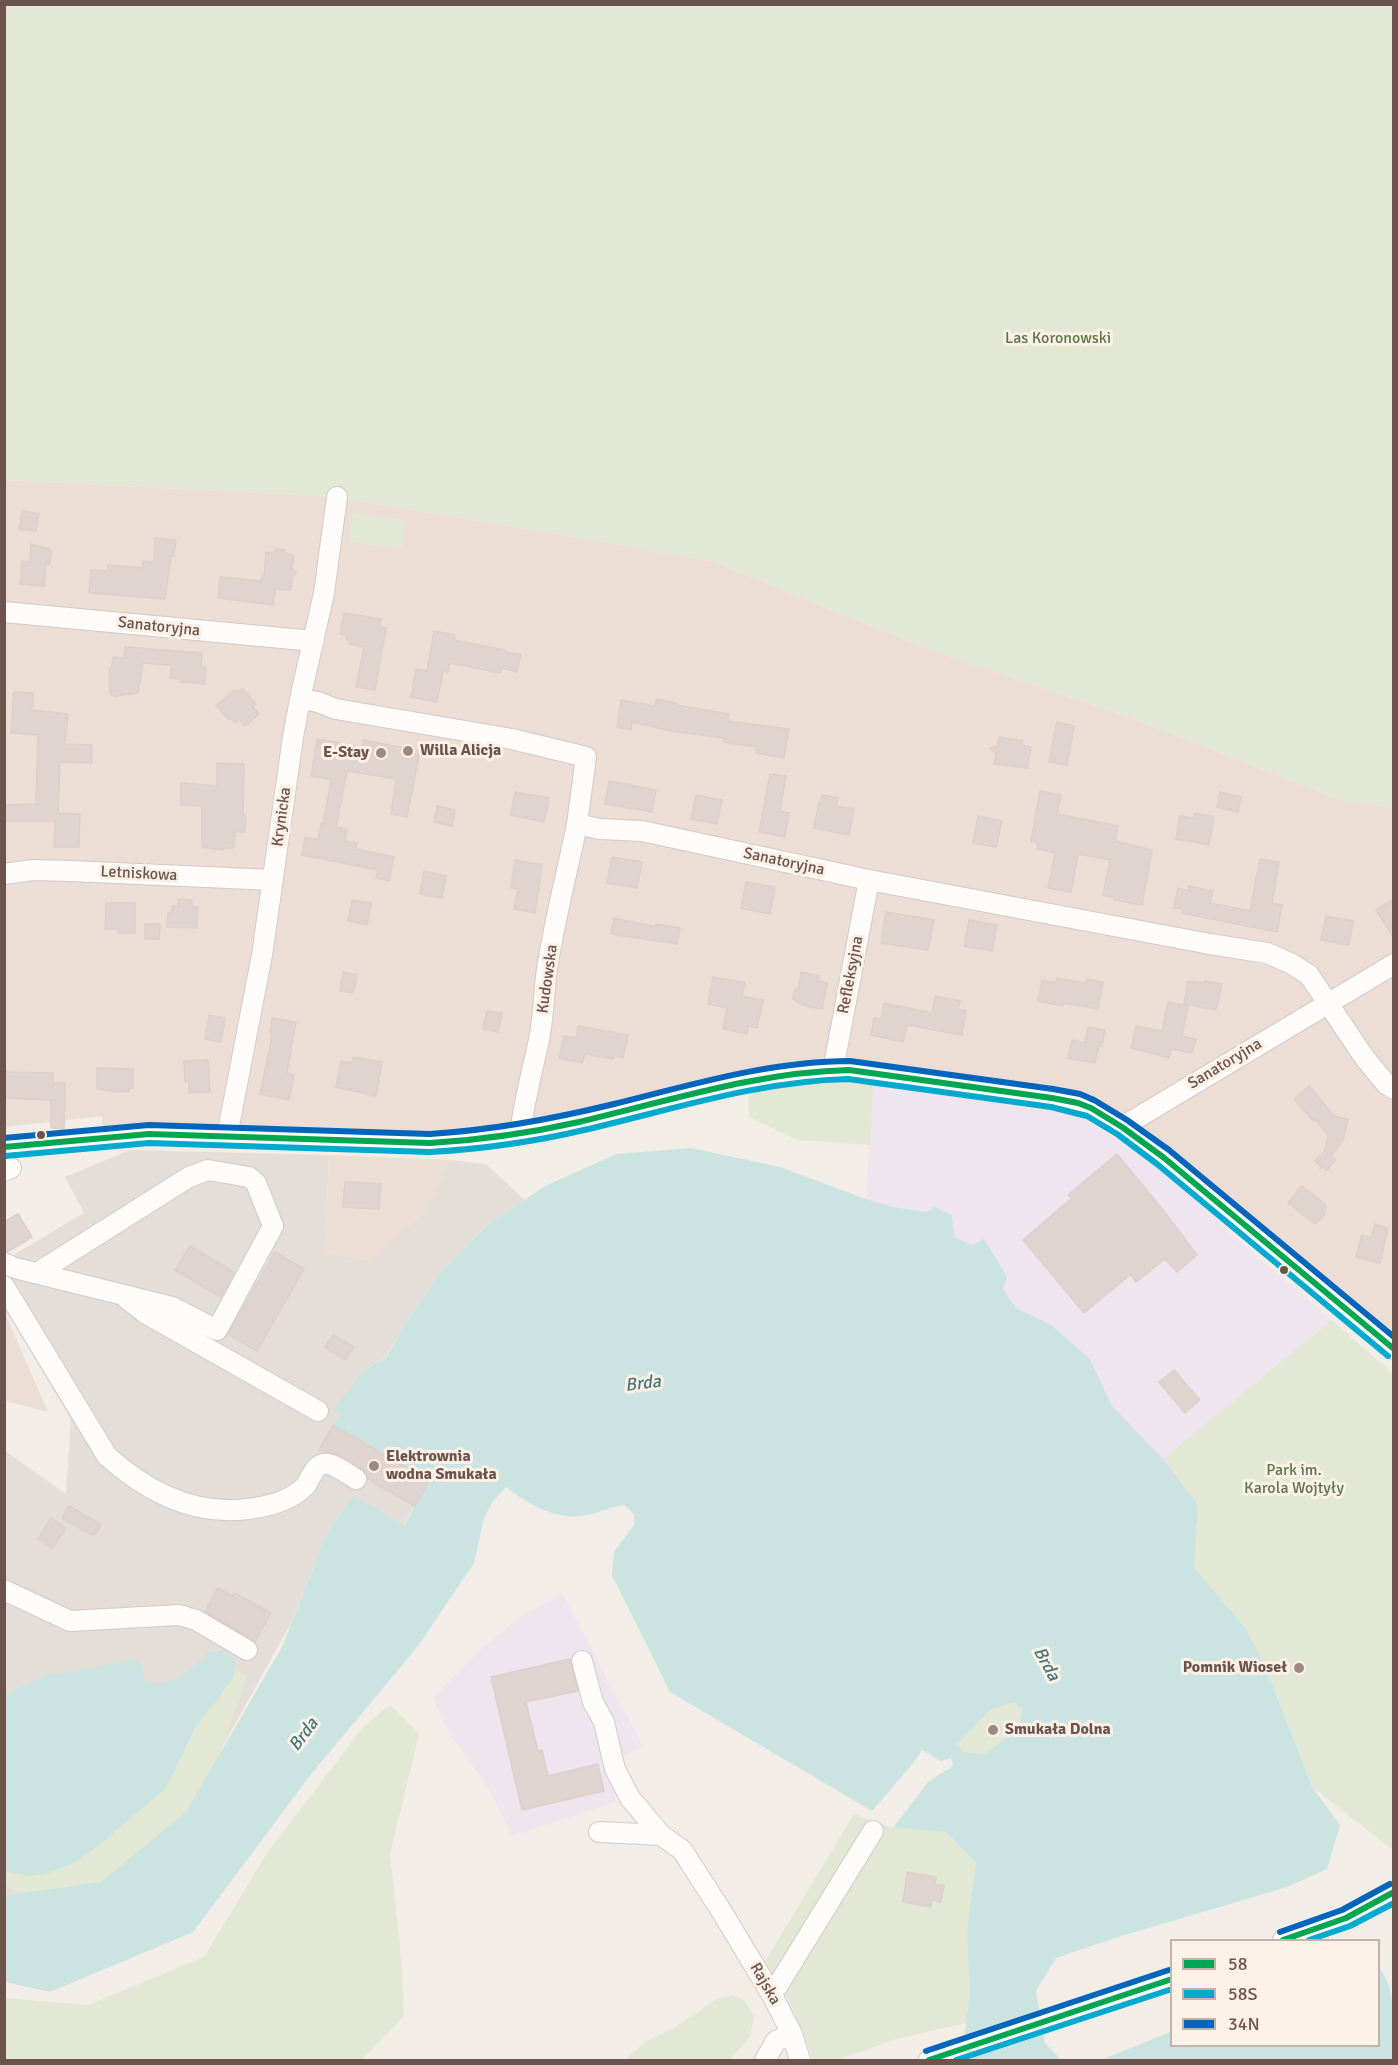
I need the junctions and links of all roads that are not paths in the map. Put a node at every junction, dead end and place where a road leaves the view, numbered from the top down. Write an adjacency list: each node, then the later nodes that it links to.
1 (337, 497): 3 (street, Krynicka)
2 (4, 612): 3 (street, Sanatoryjna)
3 (314, 641): 4 (street, Krynicka)
4 (300, 699): 5 (street); 7 (street, Krynicka)
5 (577, 824): 8 (street, Sanatoryjna); 14 (street, Kudowska)
6 (4, 874): 7 (street, Letniskowa)
7 (273, 880): 15 (street, Krynicka)
8 (869, 880): 10 (street, Sanatoryjna); 11 (street, Refleksyjna)
9 (1394, 964): 10 (street, Sanatoryjna)
10 (1328, 1003): 12 (street, Sanatoryjna); 13 (street, Sanatoryjna)
11 (833, 1070): 13 (street); 14 (street)
12 (1394, 1089)
13 (1122, 1127): 21 (street)
14 (520, 1134): 15 (street)
15 (227, 1136): 16 (street)
16 (4, 1148)
17 (4, 1263): 18 (street)
18 (37, 1273): 20 (street); 20 (street)
19 (4, 1286): 23 (street)
20 (122, 1294): 22 (street)
21 (1394, 1349)
22 (318, 1411)
23 (356, 1479)
24 (4, 1590): 25 (street)
25 (247, 1650)
26 (582, 1660): 29 (street, Rajska)
27 (873, 1831): 33 (street)
28 (599, 1832): 29 (street)
29 (661, 1835): 33 (street, Rajska)
30 (1394, 1892): 31 (street)
31 (1288, 1939)
32 (1170, 1980): 35 (street)
33 (772, 1995): 34 (street, Rajska)
34 (792, 2034): 36 (street); 37 (street, Rajska)
35 (932, 2060)
36 (765, 2061)
37 (800, 2061)

